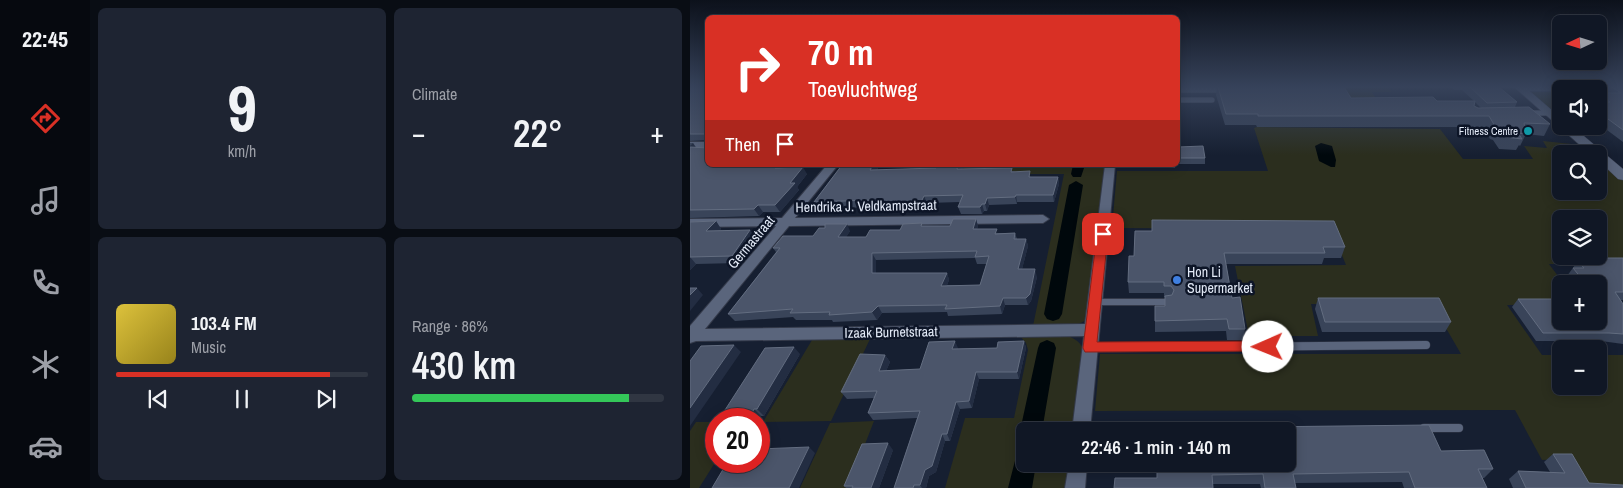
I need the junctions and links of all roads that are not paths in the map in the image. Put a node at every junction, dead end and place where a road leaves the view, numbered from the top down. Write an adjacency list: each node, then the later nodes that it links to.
1 (1545, 110): 3 (street)
2 (1520, 113): 3 (lane)
3 (1549, 113): 4 (street)
4 (1552, 116)
5 (1575, 135): 7 (street)
6 (705, 145): 8 (street)
7 (1587, 145)
8 (690, 146)
9 (1607, 163): 12 (street)
10 (831, 167): 14 (street, Germastraat)
11 (1110, 167): 16 (street)
12 (1623, 176)
13 (1043, 219): 14 (street, Hendrika J. Veldkampstraat)
14 (787, 222): 15 (street, Hendrika J. Veldkampstraat); 19 (street, Germastraat)
15 (690, 223)
16 (1095, 302): 17 (lane); 18 (street)
17 (1169, 302)
18 (1091, 330): 19 (street, Izaak Burnetstraat); 21 (street)
19 (691, 336)
20 (1426, 345): 21 (lane)
21 (1090, 348): 22 (street)
22 (1082, 422)
23 (1459, 428): 24 (lane)
24 (1410, 429)
25 (1077, 472): 26 (street)
26 (1075, 488)

